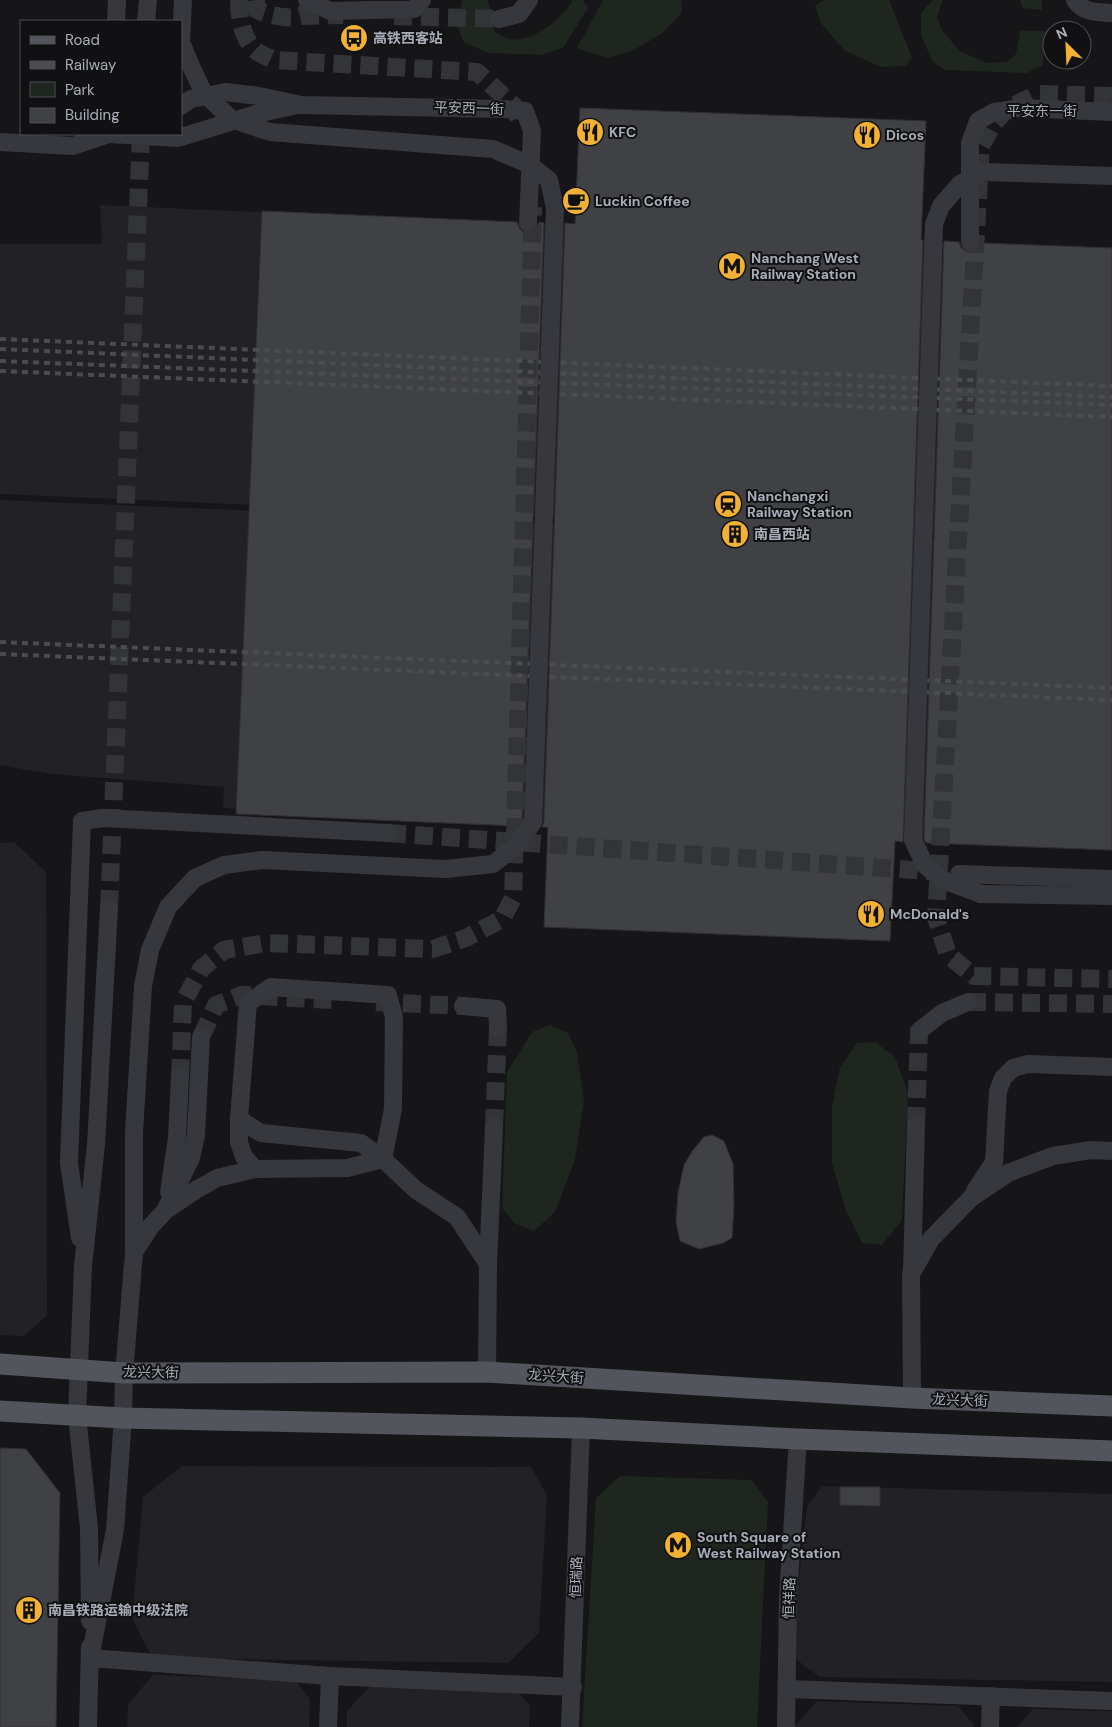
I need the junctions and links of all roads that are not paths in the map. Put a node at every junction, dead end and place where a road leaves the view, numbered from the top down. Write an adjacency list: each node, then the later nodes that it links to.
1 (117, 0): 10 (street)
2 (148, 0): 11 (street)
3 (183, 0): 12 (street, bridge)
4 (307, 0): 5 (street)
5 (422, 0)
6 (529, 0): 9 (street)
7 (1075, 0): 8 (street)
8 (1112, 12)
9 (499, 19)
10 (116, 20)
11 (146, 20)
12 (182, 21)
13 (182, 44): 43 (street, bridge)
14 (182, 105): 15 (street)
15 (301, 105): 18 (street); 21 (street, 平安西一街)
16 (1112, 112): 22 (street, 平安东一街)
17 (107, 135): 19 (street)
18 (127, 135)
19 (0, 142)
20 (1112, 176): 26 (street, bridge)
21 (528, 223)
22 (970, 242)
23 (388, 833): 45 (street)
24 (959, 874): 25 (street)
25 (1112, 879)
26 (1112, 896)
27 (109, 908): 45 (street)
28 (968, 1002): 31 (street)
29 (463, 1006): 30 (street)
30 (498, 1028)
31 (919, 1031)
32 (200, 1038): 42 (street)
33 (1112, 1067): 41 (street)
34 (180, 1077): 42 (street)
35 (239, 1119): 39 (street); 39 (street); 40 (street)
36 (916, 1125): 46 (street)
37 (494, 1127): 44 (street)
38 (1112, 1151): 41 (street)
39 (384, 1159): 40 (street); 44 (street)
40 (255, 1169): 42 (street)
41 (971, 1198): 46 (street)
42 (166, 1210): 43 (street)
43 (134, 1252): 50 (street)
44 (488, 1264): 49 (street)
45 (84, 1266): 48 (street)
46 (912, 1274): 51 (street)
47 (0, 1364): 48 (main road, 龙兴大街)
48 (78, 1368): 50 (main road, 龙兴大街); 54 (street)
49 (487, 1372): 50 (main road, 龙兴大街); 51 (main road, 龙兴大街)
50 (124, 1373): 55 (street)
51 (912, 1398): 52 (main road, 龙兴大街)
52 (1112, 1406)
53 (0, 1411): 54 (main road)
54 (77, 1416): 55 (main road); 59 (street)
55 (123, 1418): 56 (main road); 59 (street)
56 (581, 1428): 57 (main road); 61 (street, 恒瑞路)
57 (798, 1439): 58 (main road); 62 (street, 恒祥路)
58 (1112, 1451)
59 (90, 1658): 60 (street); 65 (street)
60 (330, 1676): 61 (street); 66 (street)
61 (573, 1687): 67 (street, 恒瑞路)
62 (788, 1689): 63 (street); 68 (street, 恒祥路)
63 (991, 1696): 64 (street); 69 (street)
64 (1112, 1700)
65 (88, 1727)
66 (328, 1727)
67 (570, 1727)
68 (786, 1727)
69 (990, 1727)

